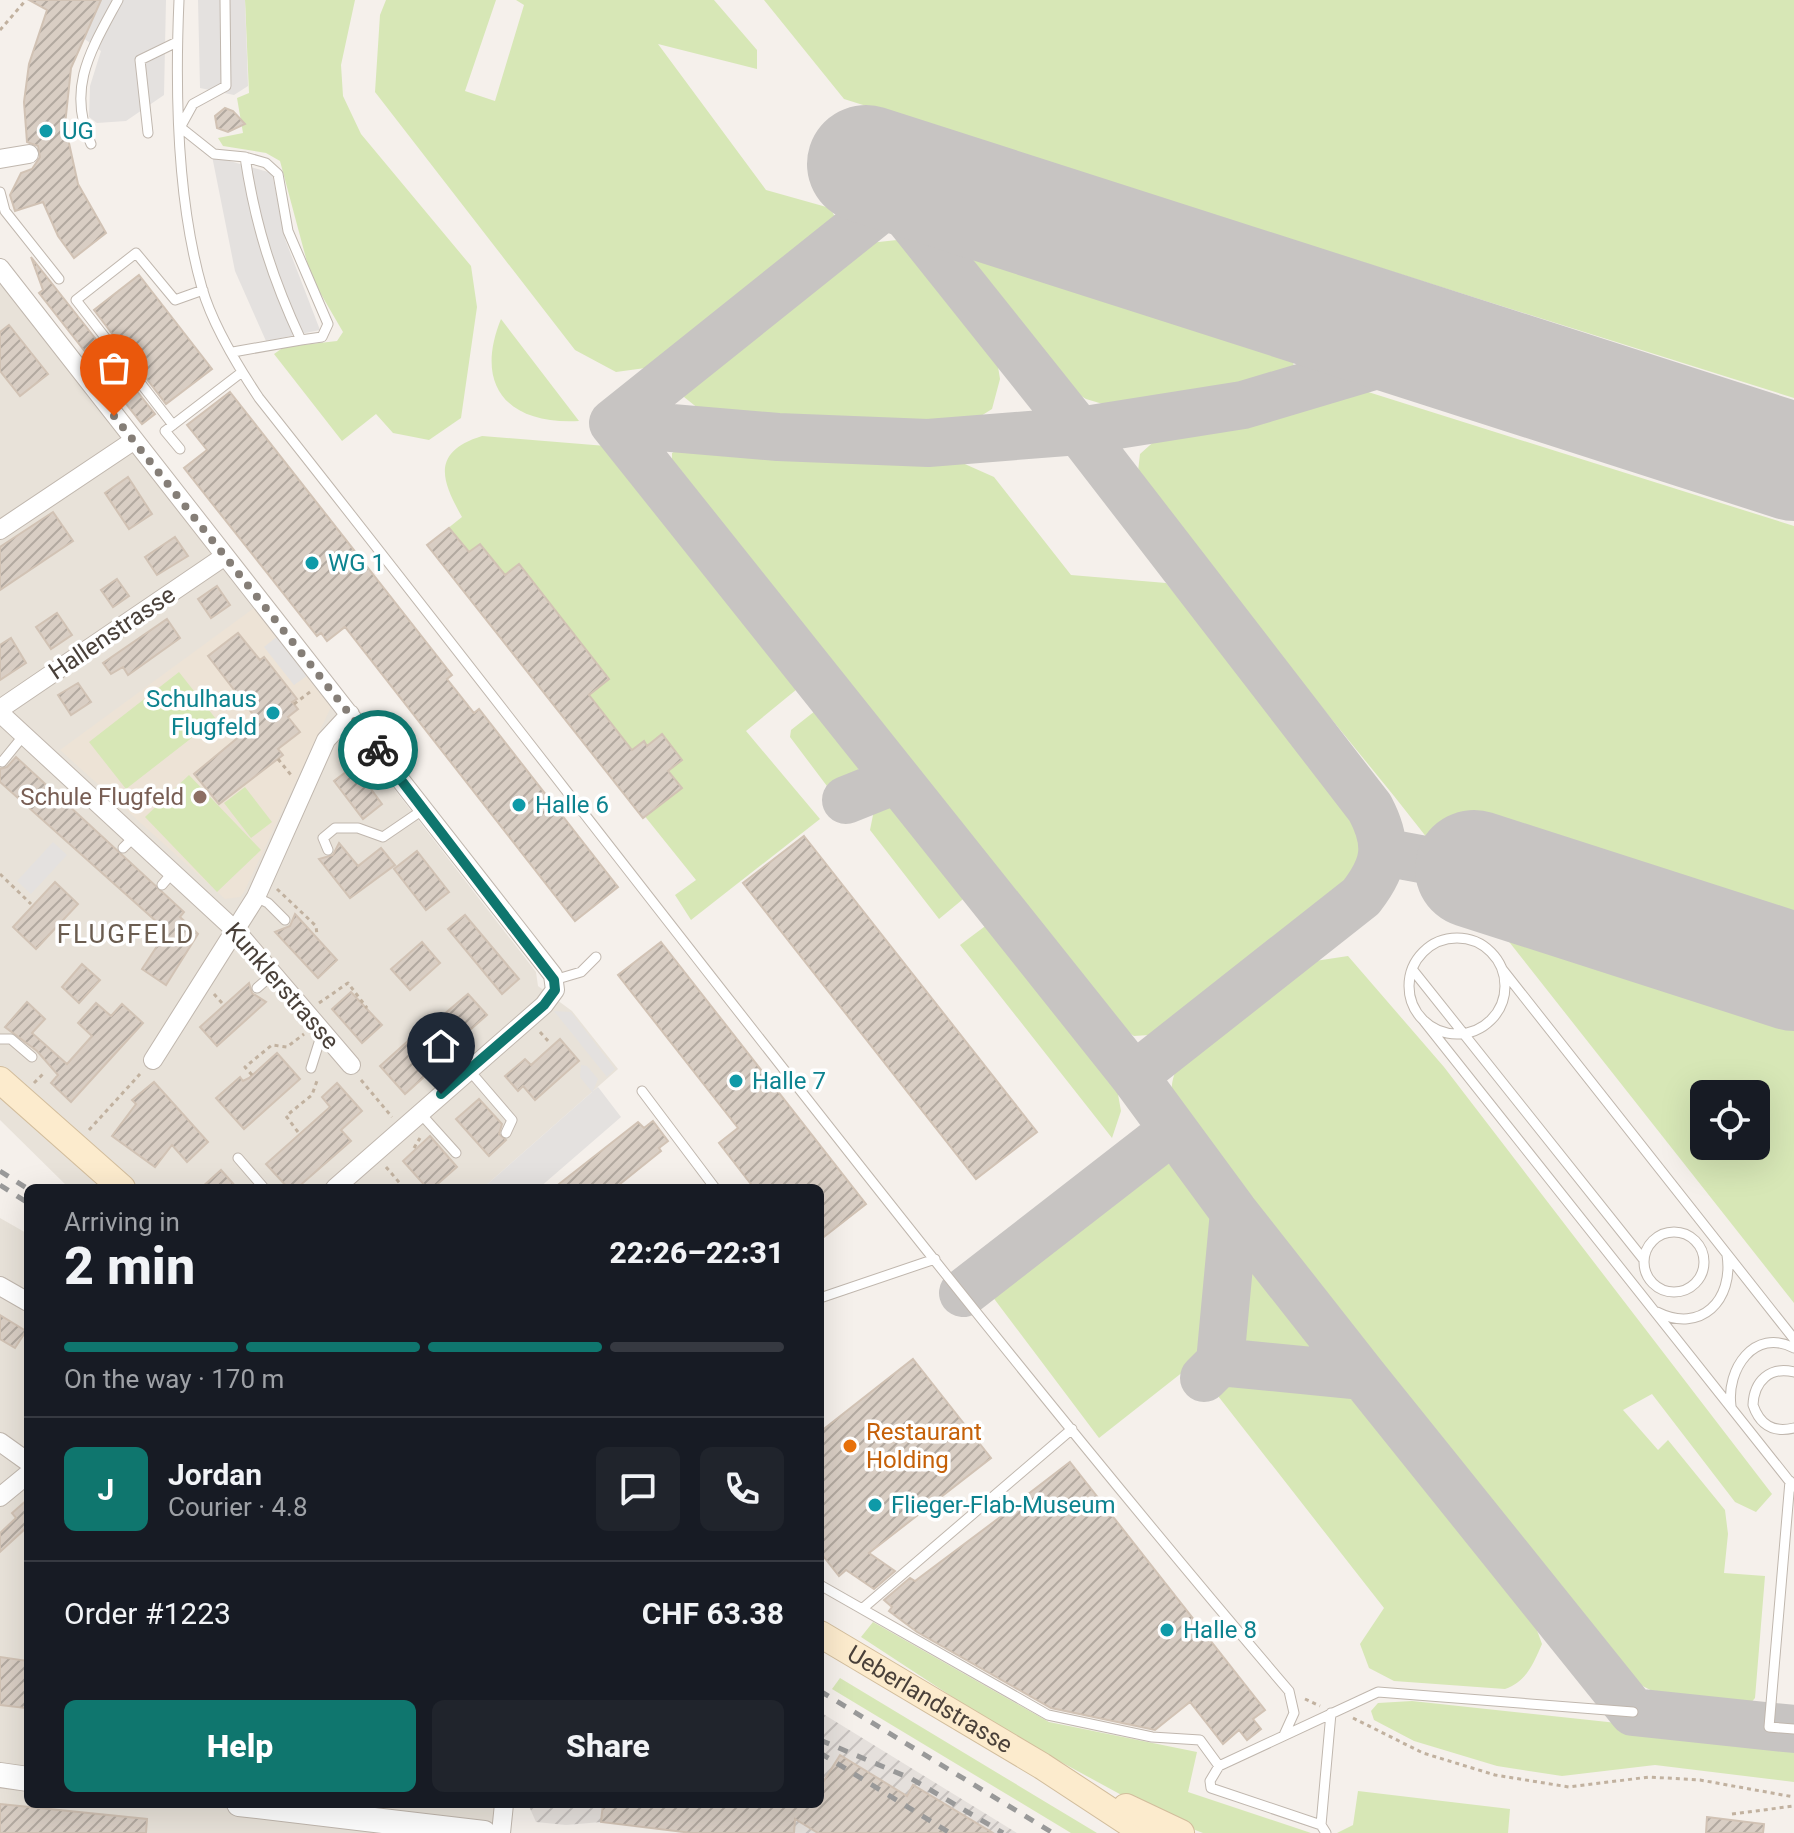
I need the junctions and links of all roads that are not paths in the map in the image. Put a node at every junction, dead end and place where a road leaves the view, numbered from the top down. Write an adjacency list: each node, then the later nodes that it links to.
1 (118, 0): 7 (lane)
2 (179, 0): 4 (lane)
3 (225, 0): 5 (lane)
4 (177, 42): 5 (lane); 6 (lane)
5 (180, 127): 9 (lane); 14 (lane)
6 (148, 133)
7 (91, 144)
8 (29, 154): 10 (street)
9 (245, 157): 15 (lane); 15 (lane)
10 (0, 159)
11 (0, 192): 13 (lane)
12 (0, 268): 19 (street)
13 (59, 279)
14 (203, 290): 16 (lane); 18 (lane)
15 (301, 340): 16 (lane)
16 (233, 352): 17 (lane)
17 (242, 372): 18 (lane); 60 (lane)
18 (173, 425): 20 (lane)
19 (133, 441): 21 (street); 22 (street)
20 (180, 449)
21 (0, 530)
22 (225, 556): 23 (street, Hallenstrasse); 24 (street)
23 (0, 711): 25 (street, Kunklerstrasse)
24 (350, 714): 27 (street); 29 (street)
25 (24, 735): 26 (lane); 31 (street, Kunklerstrasse)
26 (2, 762)
27 (424, 809): 28 (lane); 36 (street)
28 (328, 850)
29 (259, 890): 30 (lane); 31 (street)
30 (285, 920)
31 (237, 932): 35 (street, Kunklerstrasse); 43 (street)
32 (596, 957): 36 (lane)
33 (1412, 969): 34 (lane); 38 (lane); 40 (lane)
34 (1502, 969): 40 (lane); 57 (lane)
35 (273, 974): 37 (lane); 39 (street, Kunklerstrasse)
36 (554, 985): 46 (street)
37 (257, 988)
38 (1424, 1021): 40 (lane); 62 (lane)
39 (315, 1023): 44 (street, Kunklerstrasse); 45 (lane)
40 (1463, 1034): 61 (lane)
41 (0, 1039): 42 (lane)
42 (32, 1057)
43 (153, 1060)
44 (351, 1065)
45 (315, 1070)
46 (469, 1070): 49 (street); 50 (lane)
47 (0, 1080): 53 (main road)
48 (642, 1091): 56 (lane)
49 (420, 1113): 51 (lane); 55 (street)
50 (506, 1133)
51 (456, 1153)
52 (238, 1158): 54 (lane)
53 (117, 1184)
54 (261, 1184)
55 (345, 1184)
56 (712, 1184)
57 (1693, 1210): 58 (lane); 59 (lane)
58 (1701, 1249): 61 (lane); 63 (lane)
59 (1726, 1252): 67 (lane); 68 (lane)
60 (935, 1259): 65 (lane); 74 (lane)
61 (1644, 1260): 63 (lane)
62 (1621, 1269): 63 (lane); 67 (lane)
63 (1653, 1284)
64 (0, 1286): 66 (street)
65 (824, 1297)
66 (24, 1300)
67 (1654, 1310): 71 (lane)
68 (1794, 1339)
69 (1794, 1348): 71 (lane)
70 (1794, 1372): 72 (lane)
71 (1732, 1408): 76 (lane)
72 (1757, 1415): 73 (lane); 76 (lane)
73 (1794, 1428)
74 (1072, 1429): 82 (lane); 87 (lane)
75 (0, 1442): 77 (street)
76 (1762, 1446): 79 (lane)
77 (24, 1459)
78 (24, 1477): 80 (street)
79 (1792, 1484): 86 (lane)
80 (0, 1497)
81 (824, 1587): 82 (lane)
82 (862, 1609): 89 (lane)
83 (824, 1636): 88 (main road, Ueberlandstrasse)
84 (1335, 1711): 85 (lane); 87 (lane); 95 (lane)
85 (1633, 1712)
86 (1794, 1729)
87 (1284, 1735): 89 (lane)
88 (1042, 1766): 98 (main road, Ueberlandstrasse); 99 (main road, Ueberlandstrasse)
89 (1219, 1766): 95 (lane)
90 (0, 1775): 91 (street)
91 (24, 1778)
92 (271, 1808): 94 (street)
93 (504, 1808): 97 (street)
94 (350, 1818): 96 (street)
95 (1323, 1829)
96 (484, 1833)
97 (501, 1833)
98 (1144, 1833)
99 (1181, 1833)

